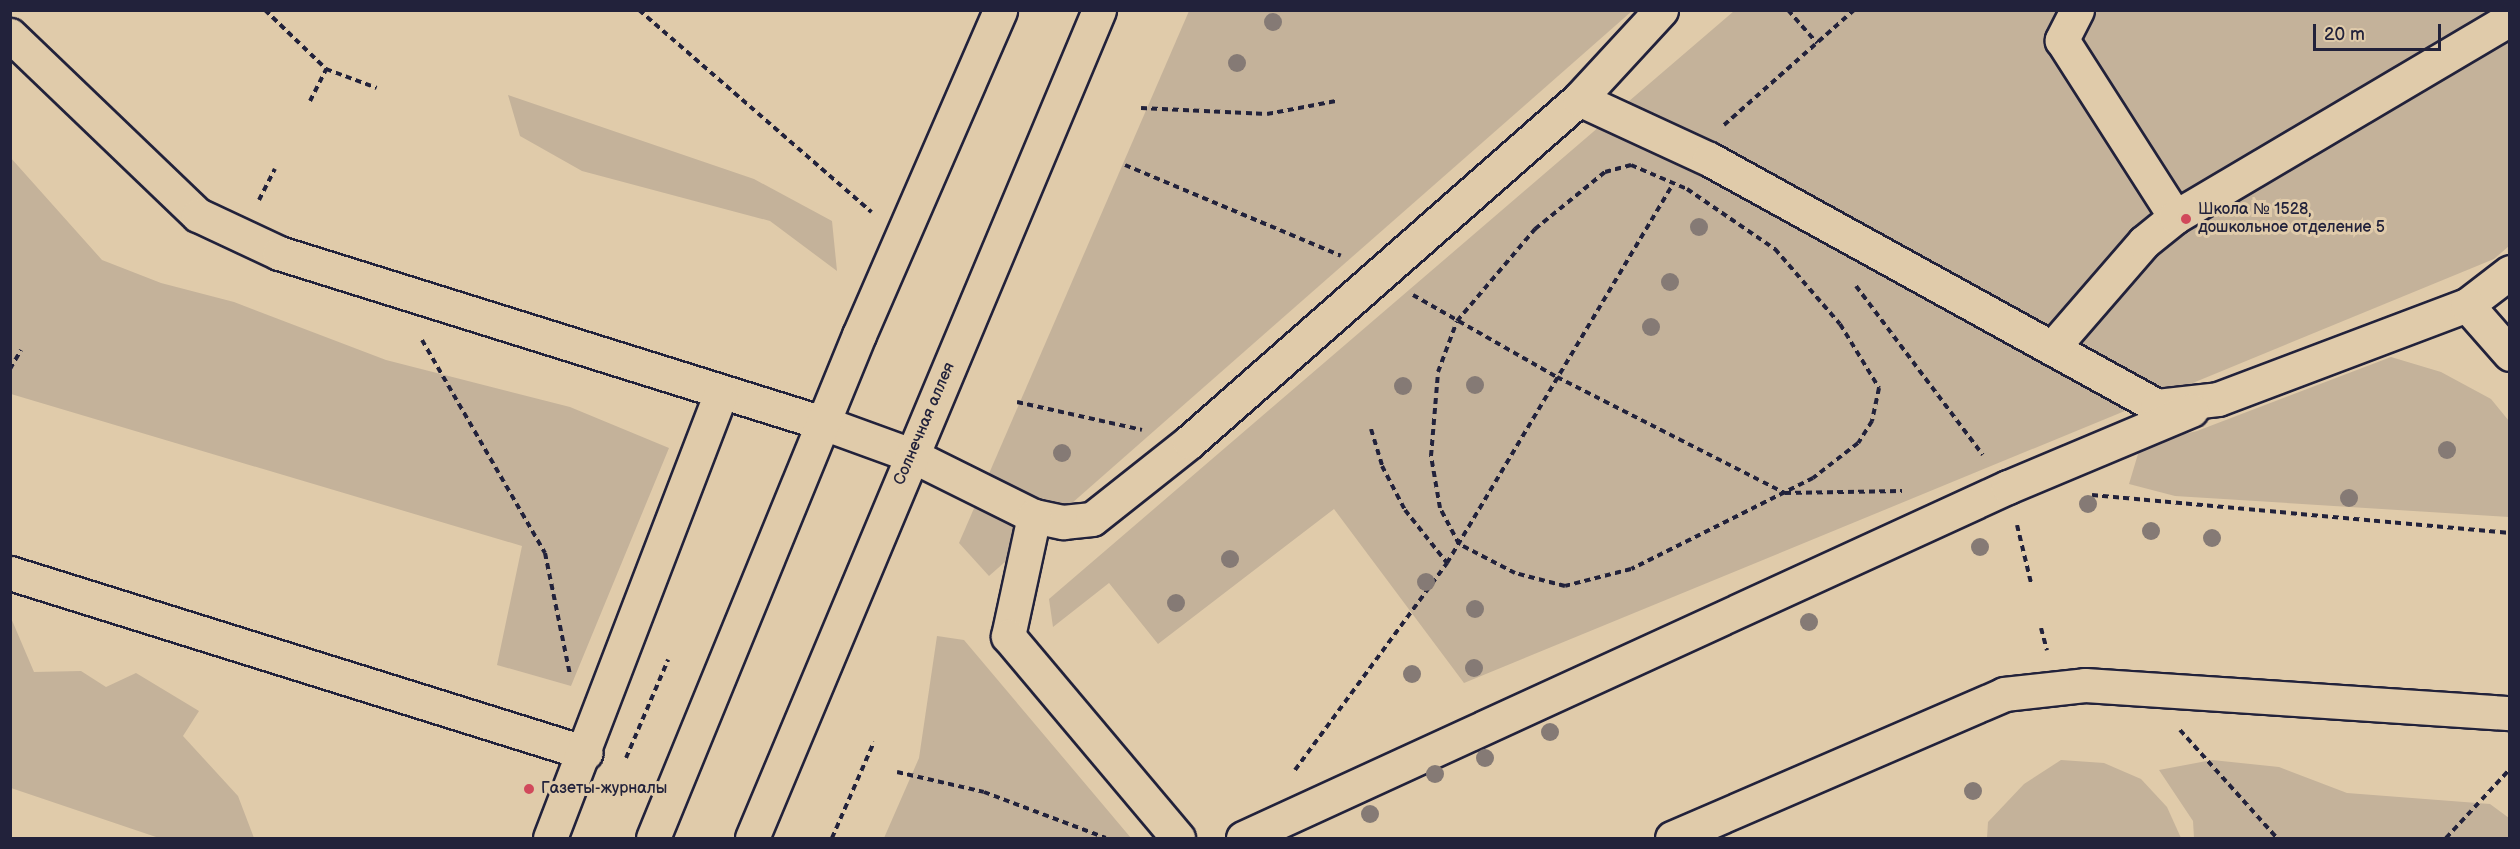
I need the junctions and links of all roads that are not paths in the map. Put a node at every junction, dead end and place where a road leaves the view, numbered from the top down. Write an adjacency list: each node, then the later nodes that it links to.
1 (1000, 10): 15 (street)
2 (1099, 10): 16 (street, Солнечная аллея)
3 (1661, 10): 7 (street)
4 (2077, 10): 8 (street)
5 (2510, 19): 8 (street)
6 (10, 35): 13 (street)
7 (1579, 99): 11 (street); 17 (street)
8 (2175, 217): 11 (street)
9 (2510, 272): 10 (street)
10 (2467, 304): 12 (street); 14 (street)
11 (2054, 347): 14 (street)
12 (2510, 354)
13 (720, 393): 15 (street); 20 (street)
14 (2218, 399): 25 (street)
15 (826, 424): 16 (street); 22 (street)
16 (911, 455): 17 (street); 23 (street, Солнечная аллея)
17 (1034, 516): 24 (street)
18 (10, 573): 20 (street)
19 (2510, 713): 26 (street)
20 (585, 753): 21 (street)
21 (550, 838)
22 (653, 838)
23 (752, 838)
24 (1178, 838)
25 (1243, 838)
26 (1672, 838)

